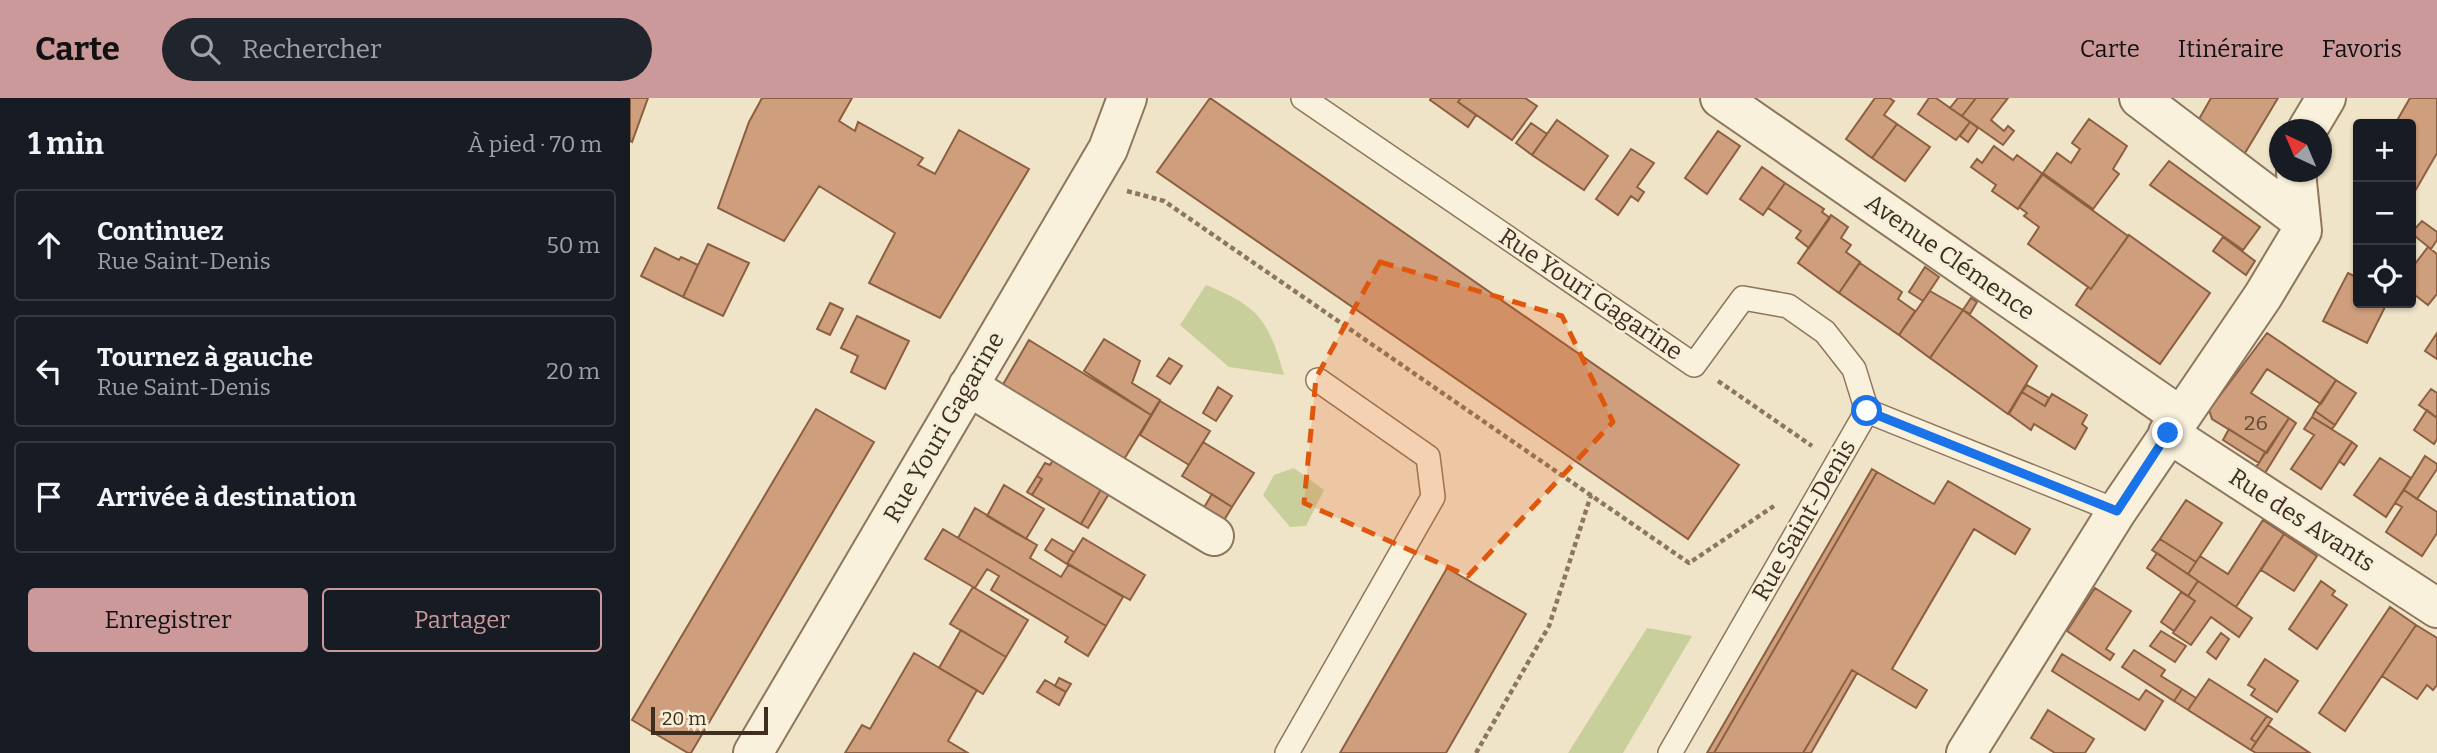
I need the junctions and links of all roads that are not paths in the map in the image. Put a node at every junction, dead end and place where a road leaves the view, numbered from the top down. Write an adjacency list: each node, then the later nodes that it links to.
1 (1127, 98): 10 (street, Rue Youri Gagarine)
2 (1303, 98): 11 (lane, Rue Youri Gagarine)
3 (1720, 98): 12 (street, Avenue Clémence)
4 (2140, 98): 8 (street)
5 (2326, 98): 6 (street)
6 (2314, 119)
7 (2297, 182): 8 (street)
8 (2300, 220): 12 (street)
9 (1318, 380): 17 (lane)
10 (968, 386): 14 (street); 16 (street, Rue Youri Gagarine)
11 (1867, 411): 13 (lane, Rue Saint-Denis); 18 (lane, Rue Saint-Denis)
12 (2174, 424): 13 (street); 15 (street, Rue des Avants)
13 (2117, 511): 19 (street)
14 (1214, 536)
15 (2437, 608)
16 (753, 753)
17 (1287, 753)
18 (1670, 753)
19 (1966, 753)

